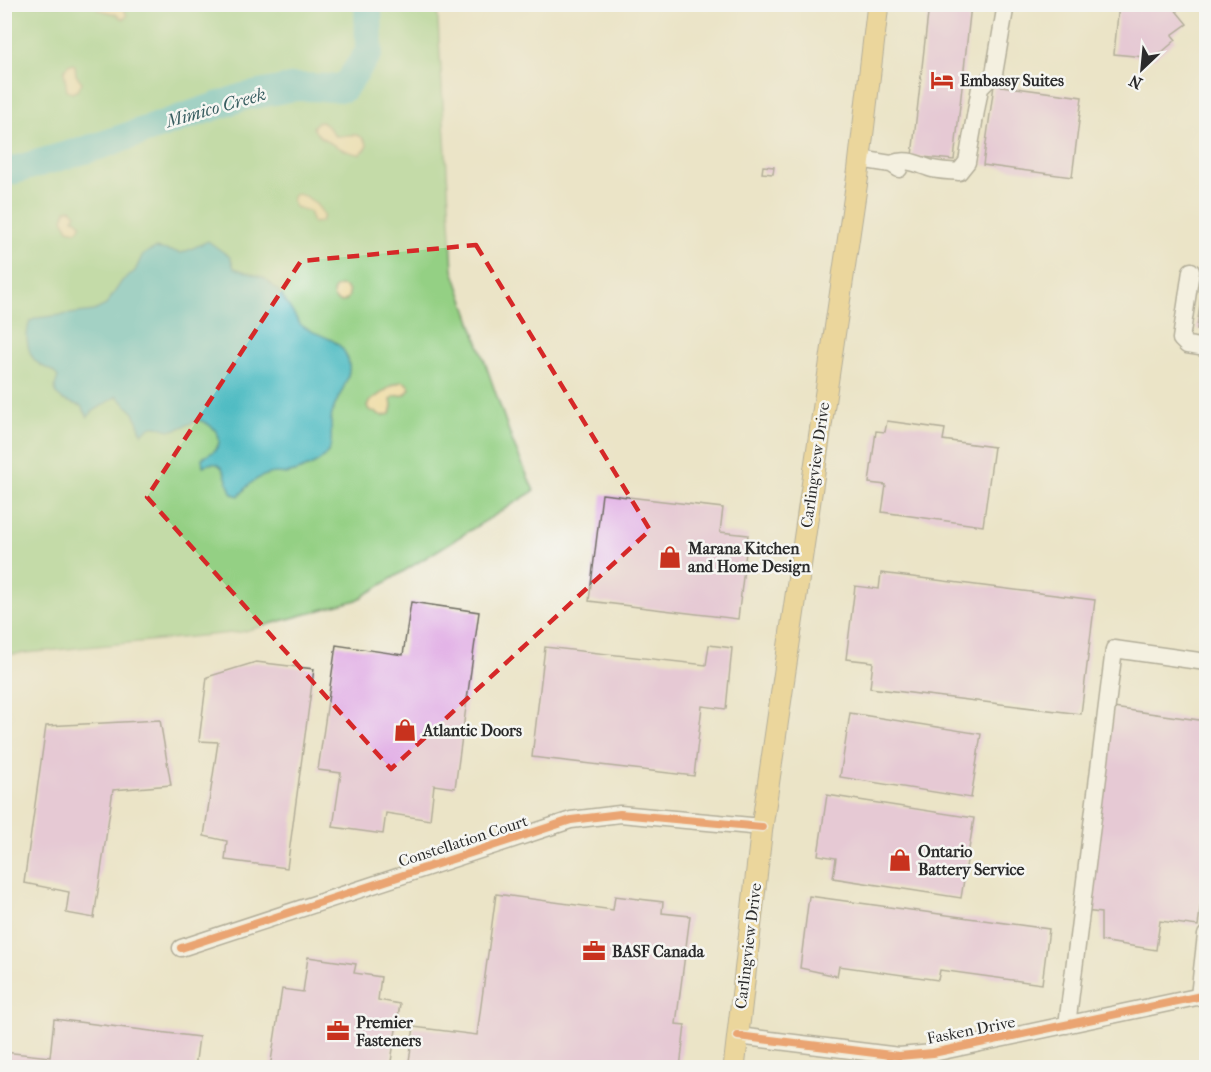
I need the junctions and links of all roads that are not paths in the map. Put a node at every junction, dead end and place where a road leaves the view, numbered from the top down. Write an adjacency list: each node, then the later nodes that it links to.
1 (878, 4): 3 (main road, Carlingview Drive)
2 (1006, 4): 3 (street)
3 (860, 159): 7 (main road, Carlingview Drive)
4 (1191, 271): 5 (street)
5 (1206, 348)
6 (1206, 662): 11 (street)
7 (762, 827): 9 (street, Constellation Court); 12 (main road, Carlingview Drive)
8 (1206, 936): 10 (street)
9 (182, 948)
10 (1203, 996): 11 (street, Fasken Drive)
11 (1067, 1025): 12 (street, Fasken Drive)
12 (738, 1036): 13 (main road, Carlingview Drive)
13 (734, 1068)

